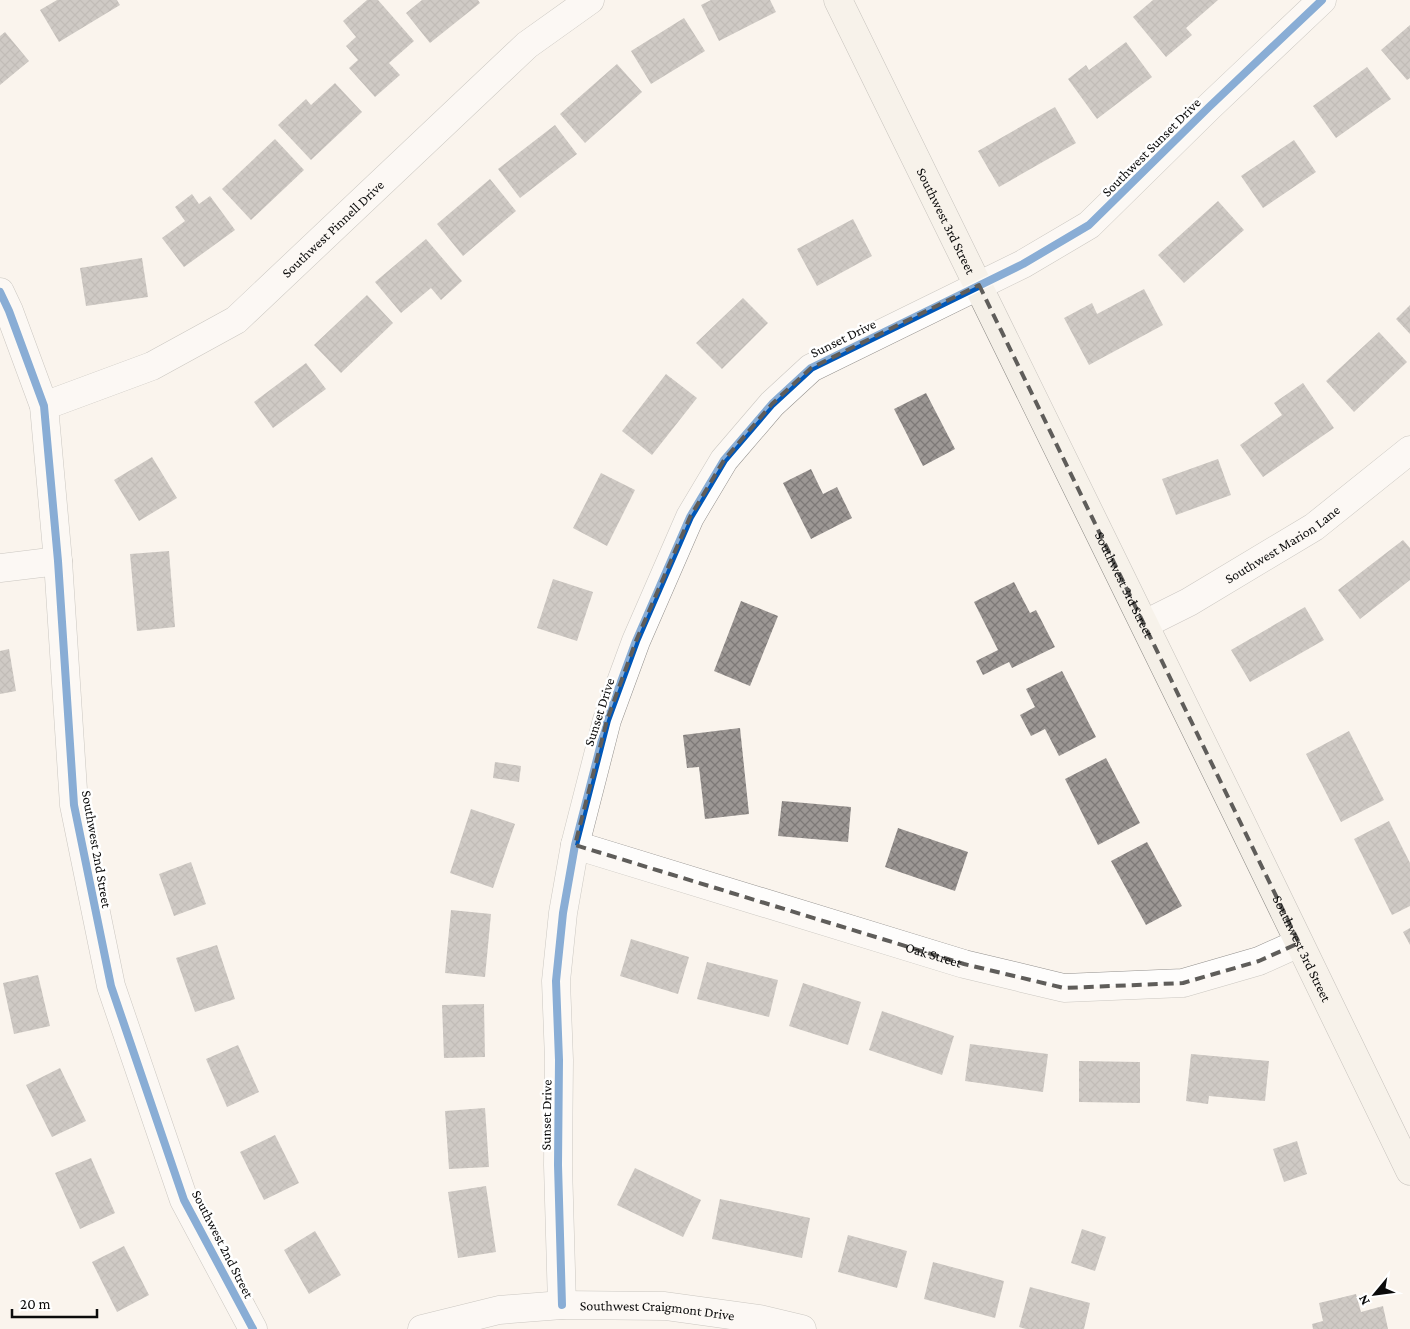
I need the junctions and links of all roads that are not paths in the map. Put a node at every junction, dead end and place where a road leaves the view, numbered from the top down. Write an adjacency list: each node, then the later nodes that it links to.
1 (590, 0): 6 (street, Southwest Pinnell Drive)
2 (838, 0): 4 (main road, Southwest 3rd Street)
3 (1322, 0): 4 (street, Southwest Sunset Drive)
4 (978, 285): 10 (main road, Southwest 3rd Street); 11 (street, Sunset Drive)
5 (0, 292): 6 (street, Southwest 2nd Street)
6 (44, 406): 8 (street, Southwest 2nd Street)
7 (1410, 450): 10 (street, Southwest Marion Lane)
8 (58, 561): 9 (street); 15 (street, Southwest 2nd Street)
9 (0, 568)
10 (1145, 624): 12 (main road, Southwest 3rd Street)
11 (575, 845): 12 (street, Oak Street); 14 (street, Sunset Drive)
12 (1299, 943): 13 (main road, Southwest 3rd Street)
13 (1410, 1171)
14 (562, 1305): 16 (street, Southwest Craigmont Drive); 17 (street, Southwest Craigmont Drive)
15 (253, 1329)
16 (422, 1329)
17 (802, 1329)

